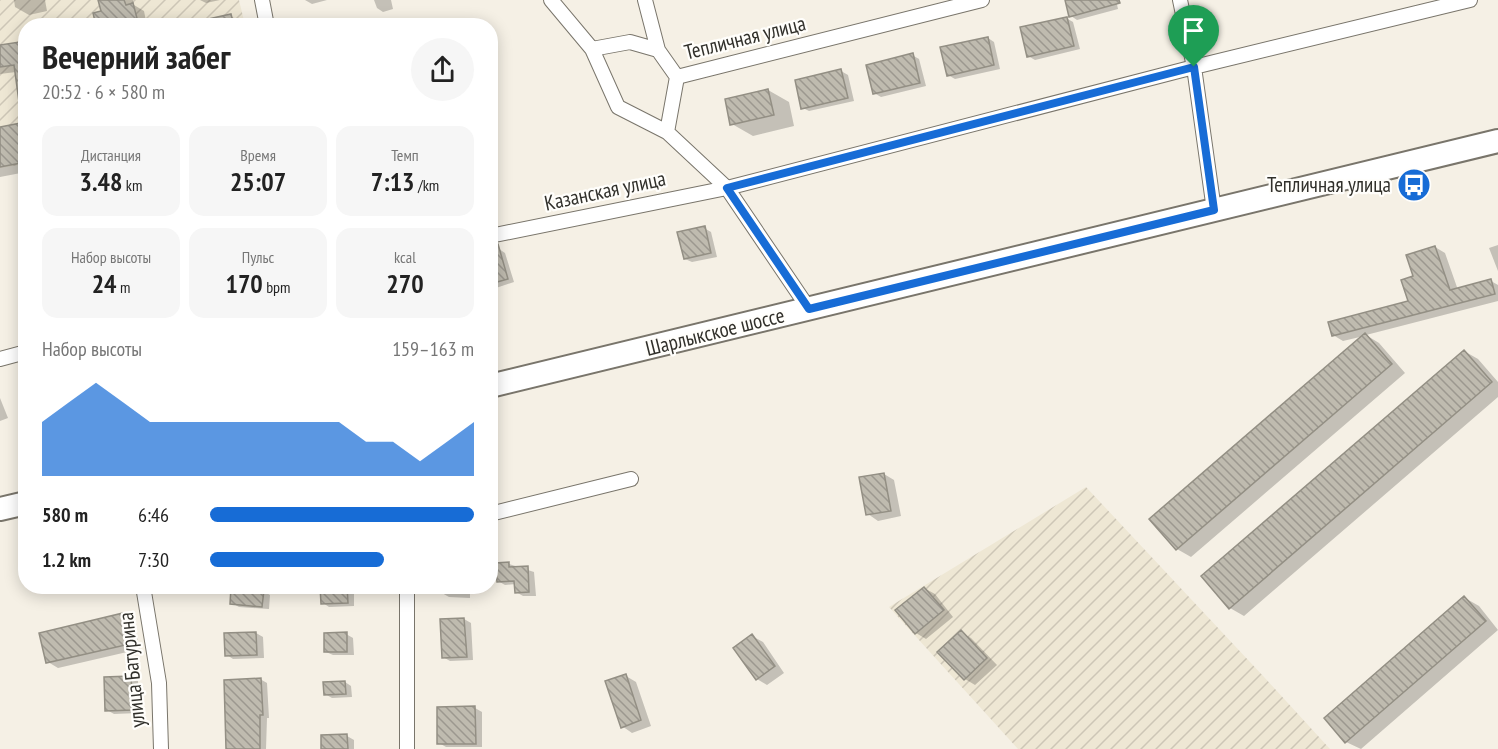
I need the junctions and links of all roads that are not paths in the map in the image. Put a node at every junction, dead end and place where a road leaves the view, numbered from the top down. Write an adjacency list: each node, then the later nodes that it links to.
1 (262, 0): 7 (street)
2 (551, 0): 8 (street)
3 (645, 0): 9 (street)
4 (982, 0): 11 (street, Тепличная улица)
5 (1180, 0): 10 (street)
6 (1470, 0): 10 (street, Казанская улица)
7 (265, 18)
8 (592, 49): 9 (street); 12 (street)
9 (658, 51): 11 (street)
10 (1194, 67): 14 (street, Казанская улица); 15 (street)
11 (677, 77): 12 (street, Тепличная улица)
12 (667, 132): 14 (street)
13 (1498, 141): 15 (main road, Шарлыкское шоссе)
14 (727, 188): 16 (street, Казанская улица); 17 (street)
15 (1214, 210): 17 (main road, Шарлыкское шоссе)
16 (498, 234)
17 (809, 309): 20 (main road, Шарлыкское шоссе)
18 (18, 354): 19 (street)
19 (0, 359)
20 (498, 384)
21 (631, 479): 24 (street)
22 (18, 505): 23 (main road)
23 (0, 510)
24 (498, 512)
25 (144, 594): 27 (street, улица Батурина)
26 (407, 594): 28 (street)
27 (161, 749)
28 (407, 749)

